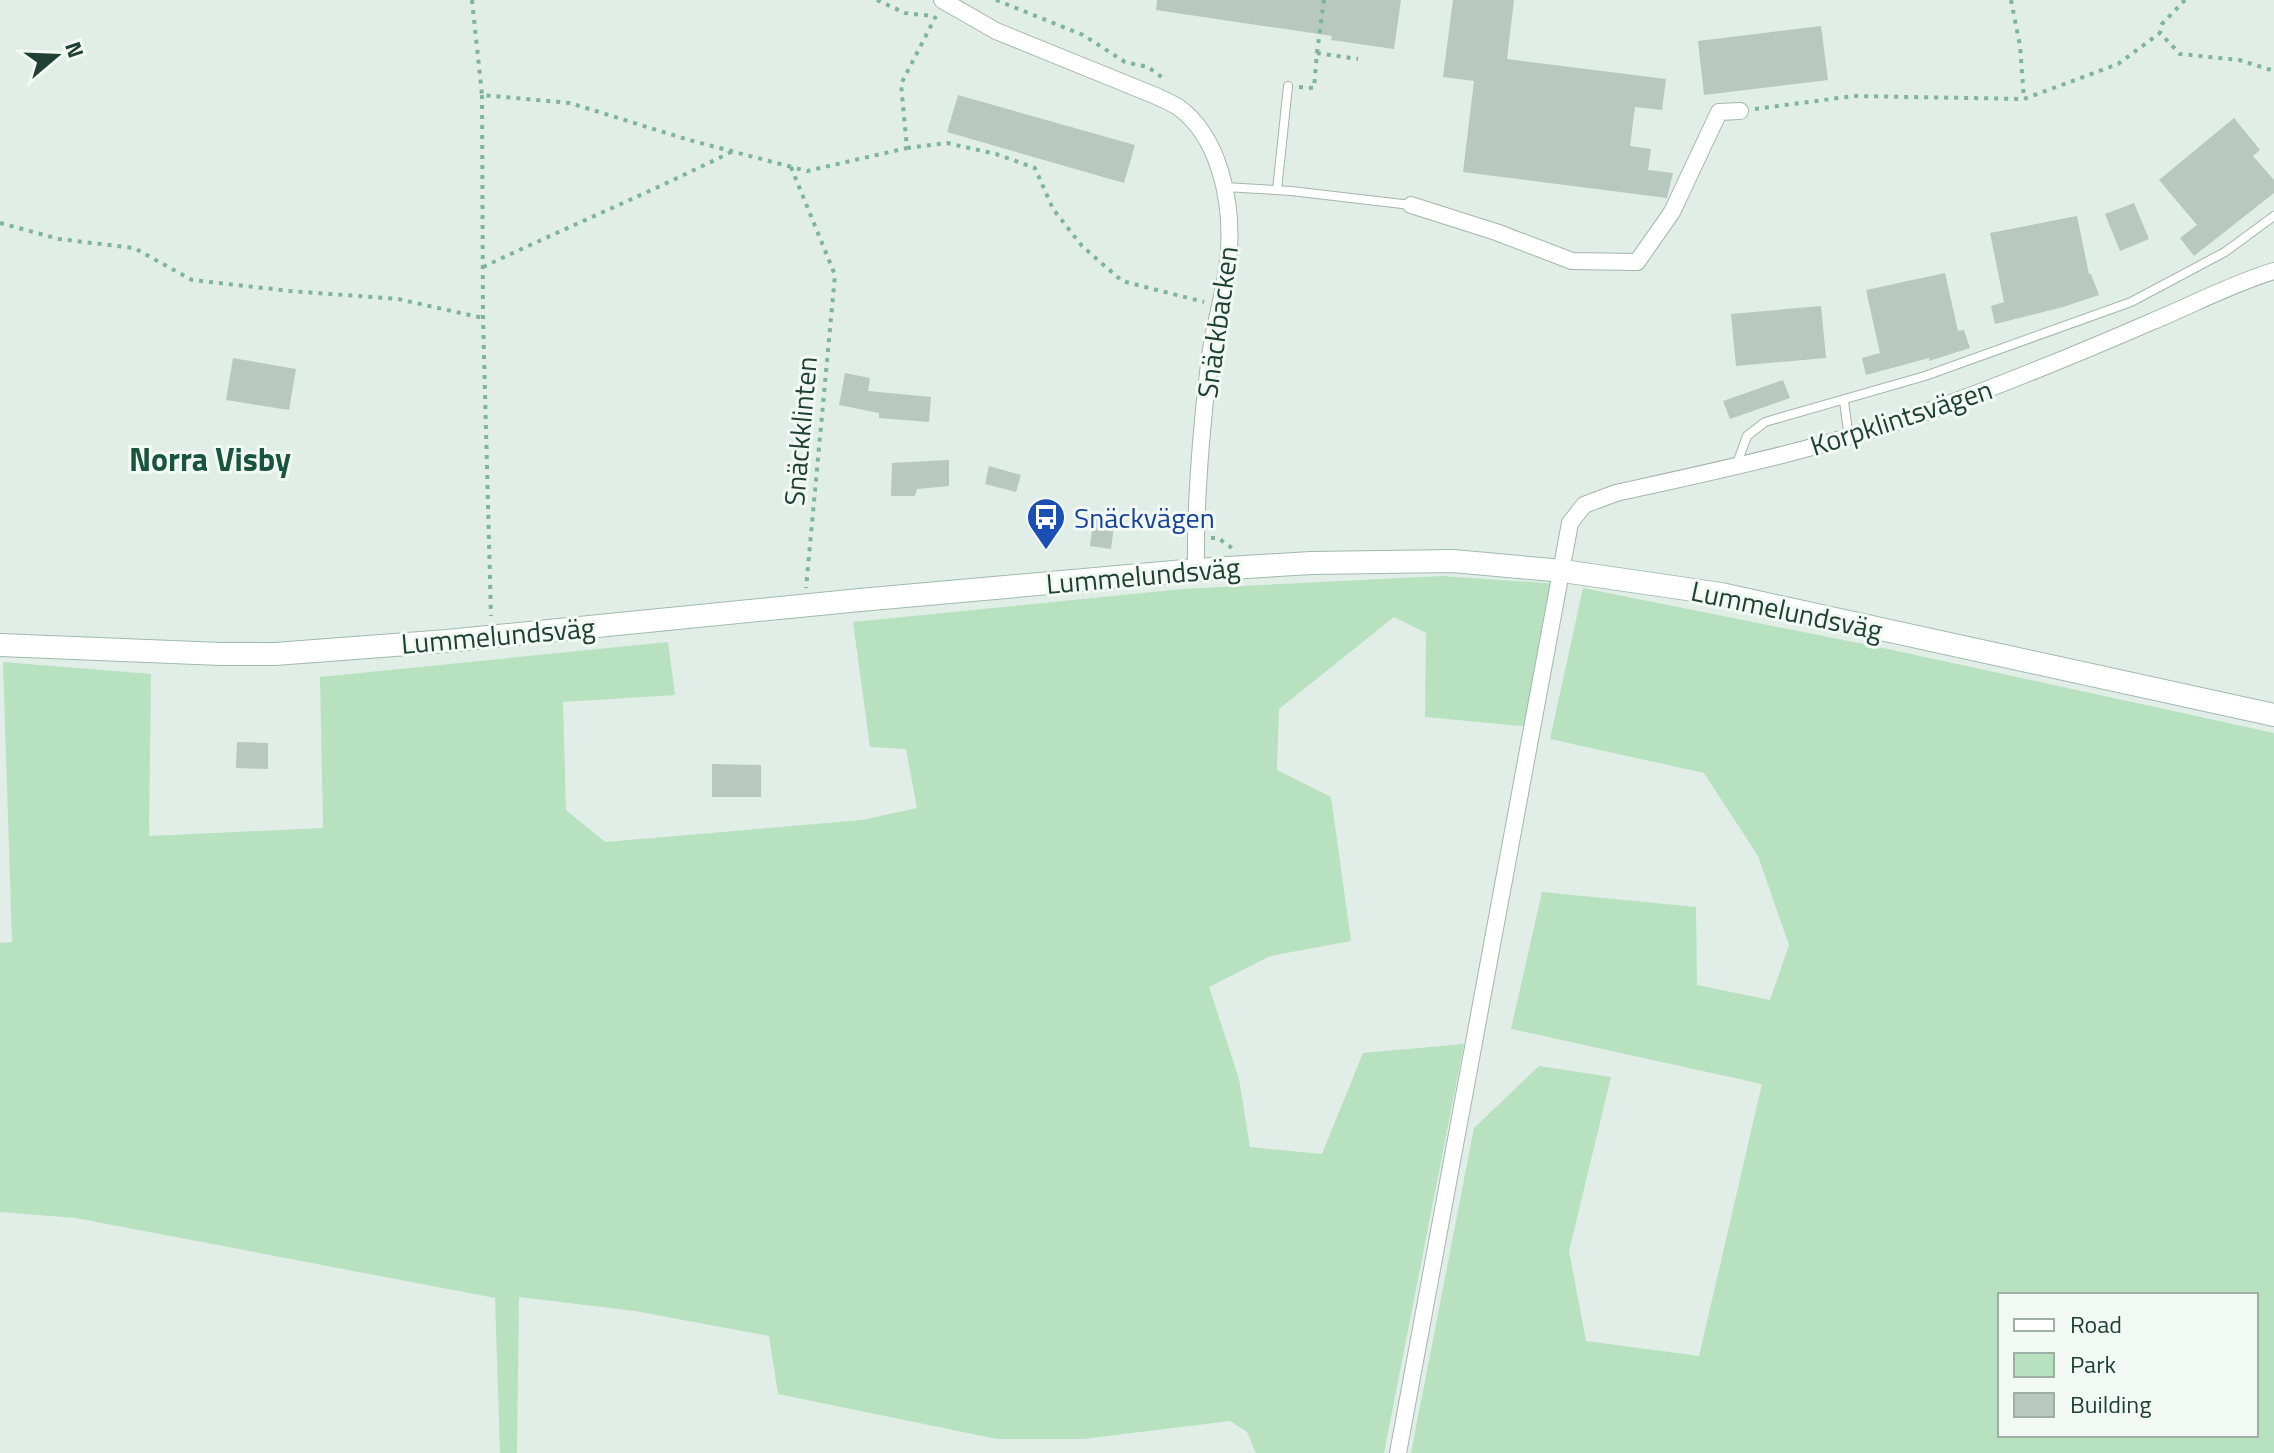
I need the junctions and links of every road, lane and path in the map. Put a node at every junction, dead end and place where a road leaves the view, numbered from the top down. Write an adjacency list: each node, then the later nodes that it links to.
1 (472, 0): 12 (path)
2 (877, 0): 15 (path)
3 (942, 0): 18 (street, Snäckbacken)
4 (1324, 0): 8 (path)
5 (2011, 0): 13 (path)
6 (2185, 0): 7 (path)
7 (2160, 33): 10 (path); 13 (path)
8 (1317, 53): 9 (path); 11 (path)
9 (1358, 59)
10 (2274, 71)
11 (1288, 86): 19 (lane)
12 (482, 95): 16 (path); 23 (path)
13 (2024, 99): 14 (path)
14 (1740, 111): 20 (street)
15 (907, 148): 17 (path); 25 (path)
16 (733, 151): 17 (path); 23 (path)
17 (790, 166): 34 (path, Snäckklinten)
18 (1225, 187): 19 (lane); 25 (street, Snäckbacken)
19 (1277, 190): 20 (lane)
20 (1411, 205)
21 (2274, 216): 27 (lane)
22 (0, 223): 26 (path)
23 (483, 267): 26 (path)
24 (2274, 271): 28 (street, Korpklintsvägen)
25 (1219, 306): 30 (street, Snäckbacken)
26 (483, 318): 35 (path)
27 (1844, 401): 28 (lane); 29 (lane)
28 (1849, 439): 29 (street, Korpklintsvägen)
29 (1736, 466): 33 (street, Korpklintsvägen)
30 (1196, 538): 31 (path); 32 (street, Snäckbacken)
31 (1241, 550)
32 (1196, 570): 33 (main road, Lummelundsväg); 36 (main road, Lummelundsväg)
33 (1563, 571): 37 (main road, Lummelundsväg); 38 (street, Korpklintsvägen)
34 (815, 589)
35 (491, 620)
36 (0, 645)
37 (2274, 715)
38 (1398, 1453)

